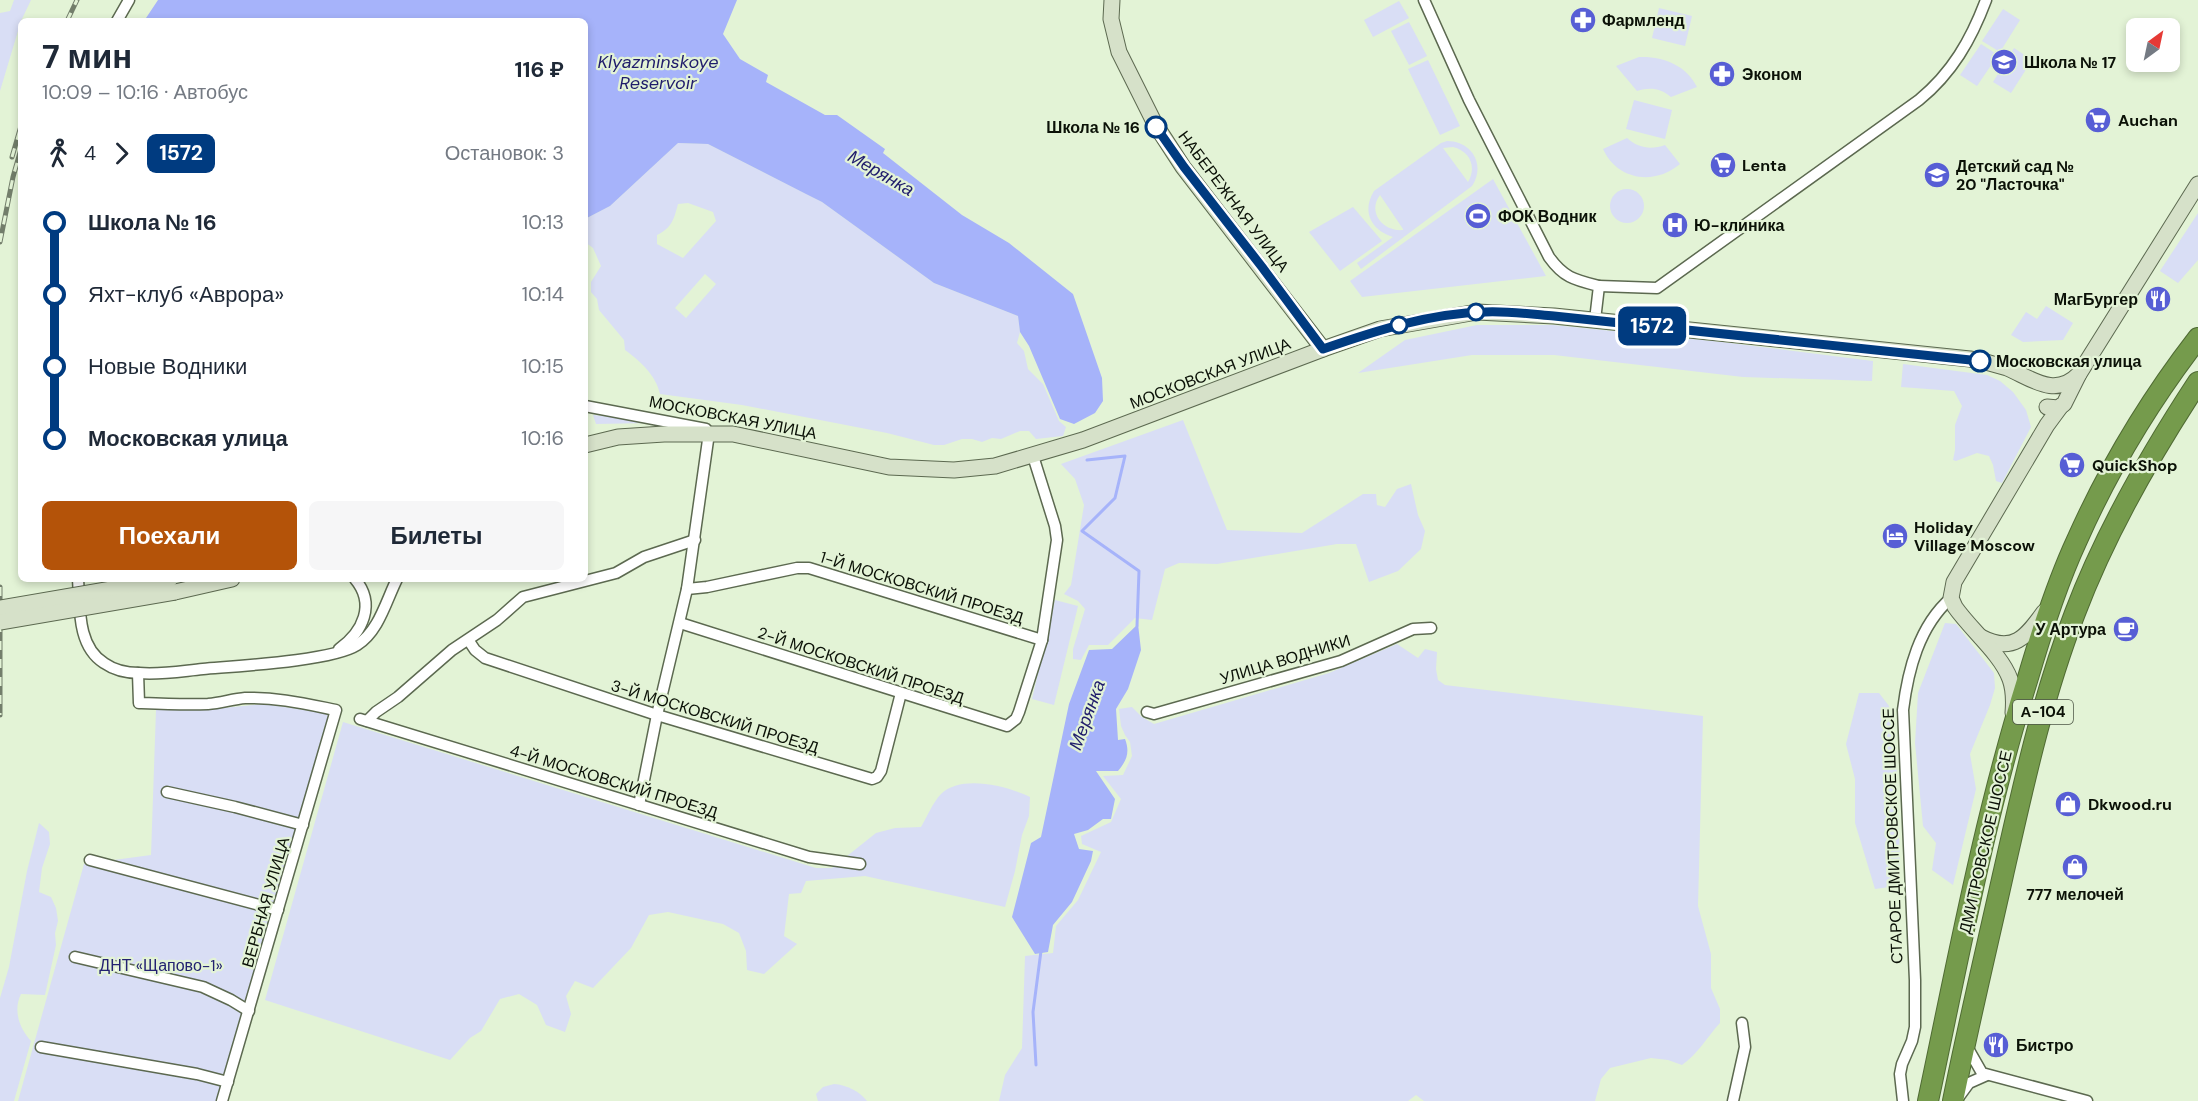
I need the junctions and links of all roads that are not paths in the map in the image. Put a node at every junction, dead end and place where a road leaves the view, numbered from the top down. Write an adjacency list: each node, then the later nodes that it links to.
1 (129, 0): 5 (street)
2 (1112, 0): 10 (main road, НАБЕРЕЖНАЯ УЛИЦА)
3 (1424, 0): 7 (street)
4 (1986, 0): 7 (street)
5 (119, 18)
6 (2198, 184): 12 (main road)
7 (1599, 286): 8 (street)
8 (1595, 320): 10 (main road, МОСКОВСКАЯ УЛИЦА); 12 (main road, МОСКОВСКАЯ УЛИЦА)
9 (2198, 338): 28 (highway, ДМИТРОВСКОЕ ШОССЕ / А-104)
10 (1323, 349): 17 (main road, МОСКОВСКАЯ УЛИЦА)
11 (2198, 382): 51 (highway, ДМИТРОВСКОЕ ШОССЕ / А-104)
12 (2054, 396): 27 (main road, СТАРОЕ ДМИТРОВСКОЕ ШОССЕ)
13 (588, 407): 15 (street, МОСКОВСКАЯ УЛИЦА)
14 (709, 433): 15 (main road); 16 (main road); 18 (street)
15 (733, 434): 17 (main road, МОСКОВСКАЯ УЛИЦА)
16 (588, 444)
17 (1033, 456): 34 (street)
18 (695, 540): 19 (street); 26 (street)
19 (588, 580)
20 (78, 582): 37 (street)
21 (206, 582): 25 (main road)
22 (357, 582): 36 (street)
23 (396, 582): 36 (street)
24 (581, 582): 35 (street)
25 (172, 586): 29 (main road, bridge); 30 (main road, bridge)
26 (687, 589): 31 (street); 34 (street, 1-Й МОСКОВСКИЙ ПРОЕЗД)
27 (1951, 598): 33 (main road, А-104); 57 (street, СТАРОЕ ДМИТРОВСКОЕ ШОССЕ)
28 (2052, 601): 33 (main road, А-104); 41 (highway, ДМИТРОВСКОЕ ШОССЕ / А-104)
29 (0, 608)
30 (0, 622)
31 (680, 623): 38 (street, 2-Й МОСКОВСКИЙ ПРОЕЗД); 40 (street)
32 (1431, 628): 39 (street, УЛИЦА ВОДНИКИ)
33 (1976, 634): 41 (main road, А-104)
34 (1042, 640): 38 (street, 2-Й МОСКОВСКИЙ ПРОЕЗД)
35 (469, 641): 40 (street, 3-Й МОСКОВСКИЙ ПРОЕЗД); 43 (street, 4-Й МОСКОВСКИЙ ПРОЕЗД)
36 (328, 654): 37 (street)
37 (138, 673): 44 (street, ВЕРБНАЯ УЛИЦА)
38 (901, 693): 40 (street, 3-Й МОСКОВСКИЙ ПРОЕЗД)
39 (1147, 712)
40 (657, 715): 43 (street)
41 (2012, 728): 58 (highway, ДМИТРОВСКОЕ ШОССЕ / А-104)
42 (167, 792): 44 (street)
43 (639, 804): 46 (street, 4-Й МОСКОВСКИЙ ПРОЕЗД)
44 (303, 825): 47 (street, ВЕРБНАЯ УЛИЦА)
45 (90, 860): 47 (street)
46 (860, 864)
47 (278, 910): 49 (street, ВЕРБНАЯ УЛИЦА)
48 (75, 957): 49 (street)
49 (249, 1011): 54 (street, ВЕРБНАЯ УЛИЦА)
50 (1742, 1023): 56 (street)
51 (1965, 1044): 53 (street); 59 (highway, ДМИТРОВСКОЕ ШОССЕ / А-104)
52 (41, 1047): 54 (street)
53 (1987, 1075): 59 (street); 60 (street)
54 (228, 1082): 55 (street, ВЕРБНАЯ УЛИЦА)
55 (222, 1101)
56 (1733, 1101)
57 (1903, 1101)
58 (1928, 1101)
59 (1954, 1101)
60 (2087, 1101)

